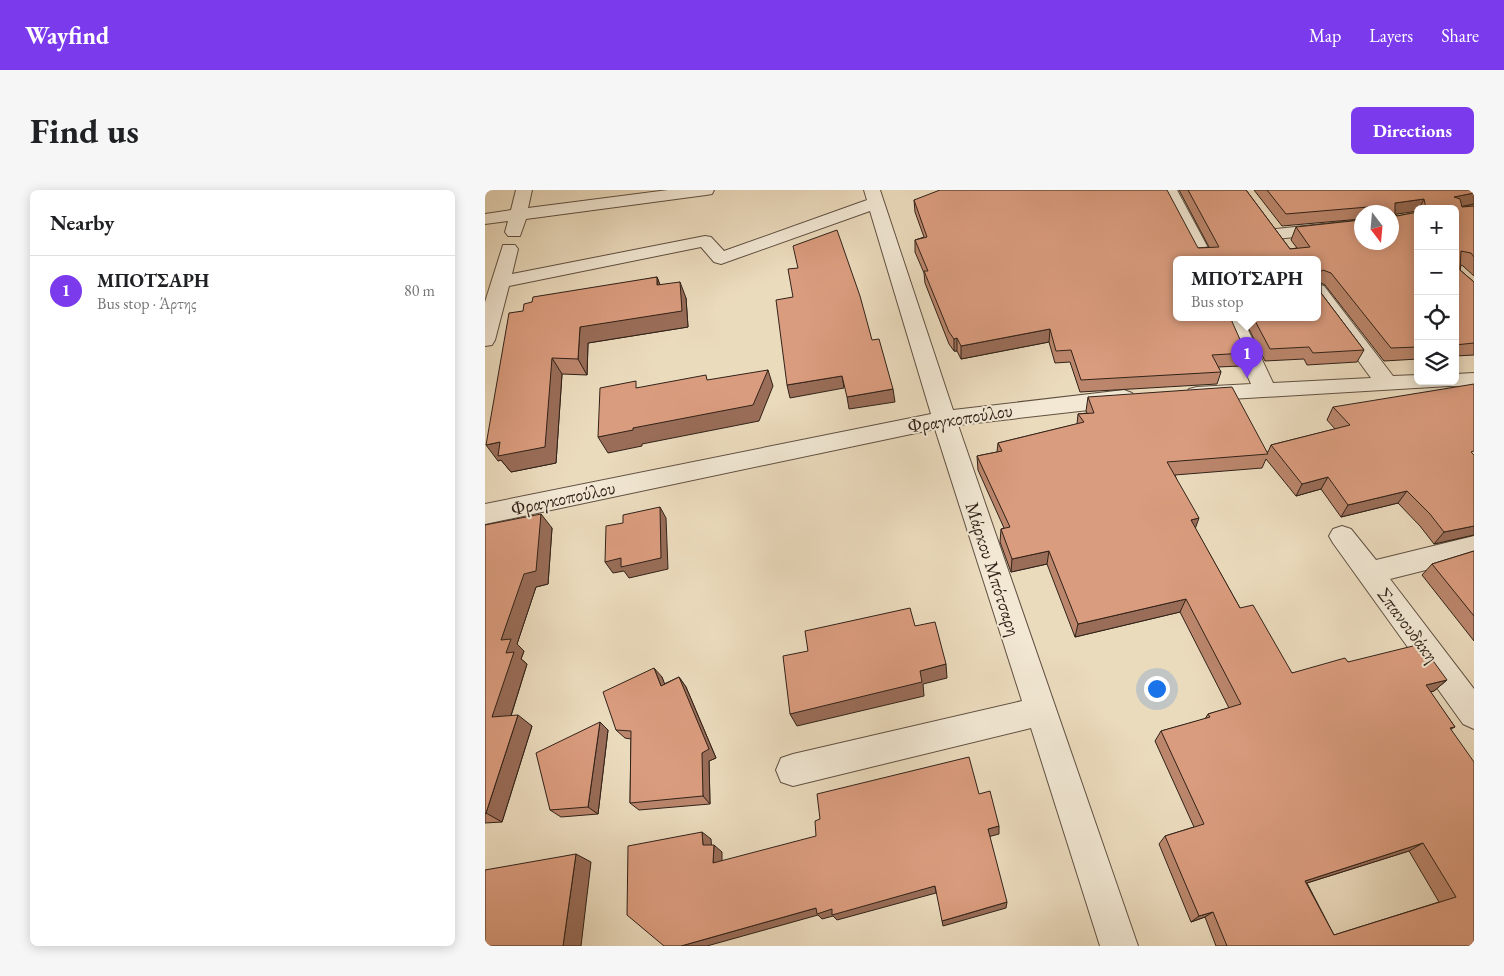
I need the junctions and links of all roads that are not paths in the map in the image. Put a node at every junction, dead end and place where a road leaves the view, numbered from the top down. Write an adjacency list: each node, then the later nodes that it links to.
1 (524, 190): 5 (street)
2 (706, 190): 5 (street)
3 (1169, 190): 10 (street)
4 (873, 194): 8 (street); 11 (street); 22 (street, Μάρκου Μπότσαρη)
5 (518, 216): 6 (street); 11 (street)
6 (485, 220)
7 (1354, 225): 9 (street)
8 (736, 235)
9 (1289, 253)
10 (1203, 256)
11 (501, 265): 14 (street)
12 (1321, 295): 18 (street)
13 (1234, 321): 19 (street)
14 (485, 340)
15 (1474, 380): 16 (street)
16 (1459, 381)
17 (1414, 383): 18 (street)
18 (1387, 384): 19 (street)
19 (1265, 390): 20 (street)
20 (1174, 395)
21 (1144, 397): 22 (street, Φραγκοπούλου)
22 (944, 419): 23 (street, Φραγκοπούλου); 27 (street, Μάρκου Μπότσαρη)
23 (485, 514)
24 (1342, 536): 26 (street, Σπανουδάκη)
25 (1474, 547): 26 (street)
26 (1369, 573): 28 (street, Σπανουδάκη)
27 (1041, 711): 29 (street); 30 (street, Μάρκου Μπότσαρη)
28 (1474, 714)
29 (793, 770)
30 (1119, 946)

